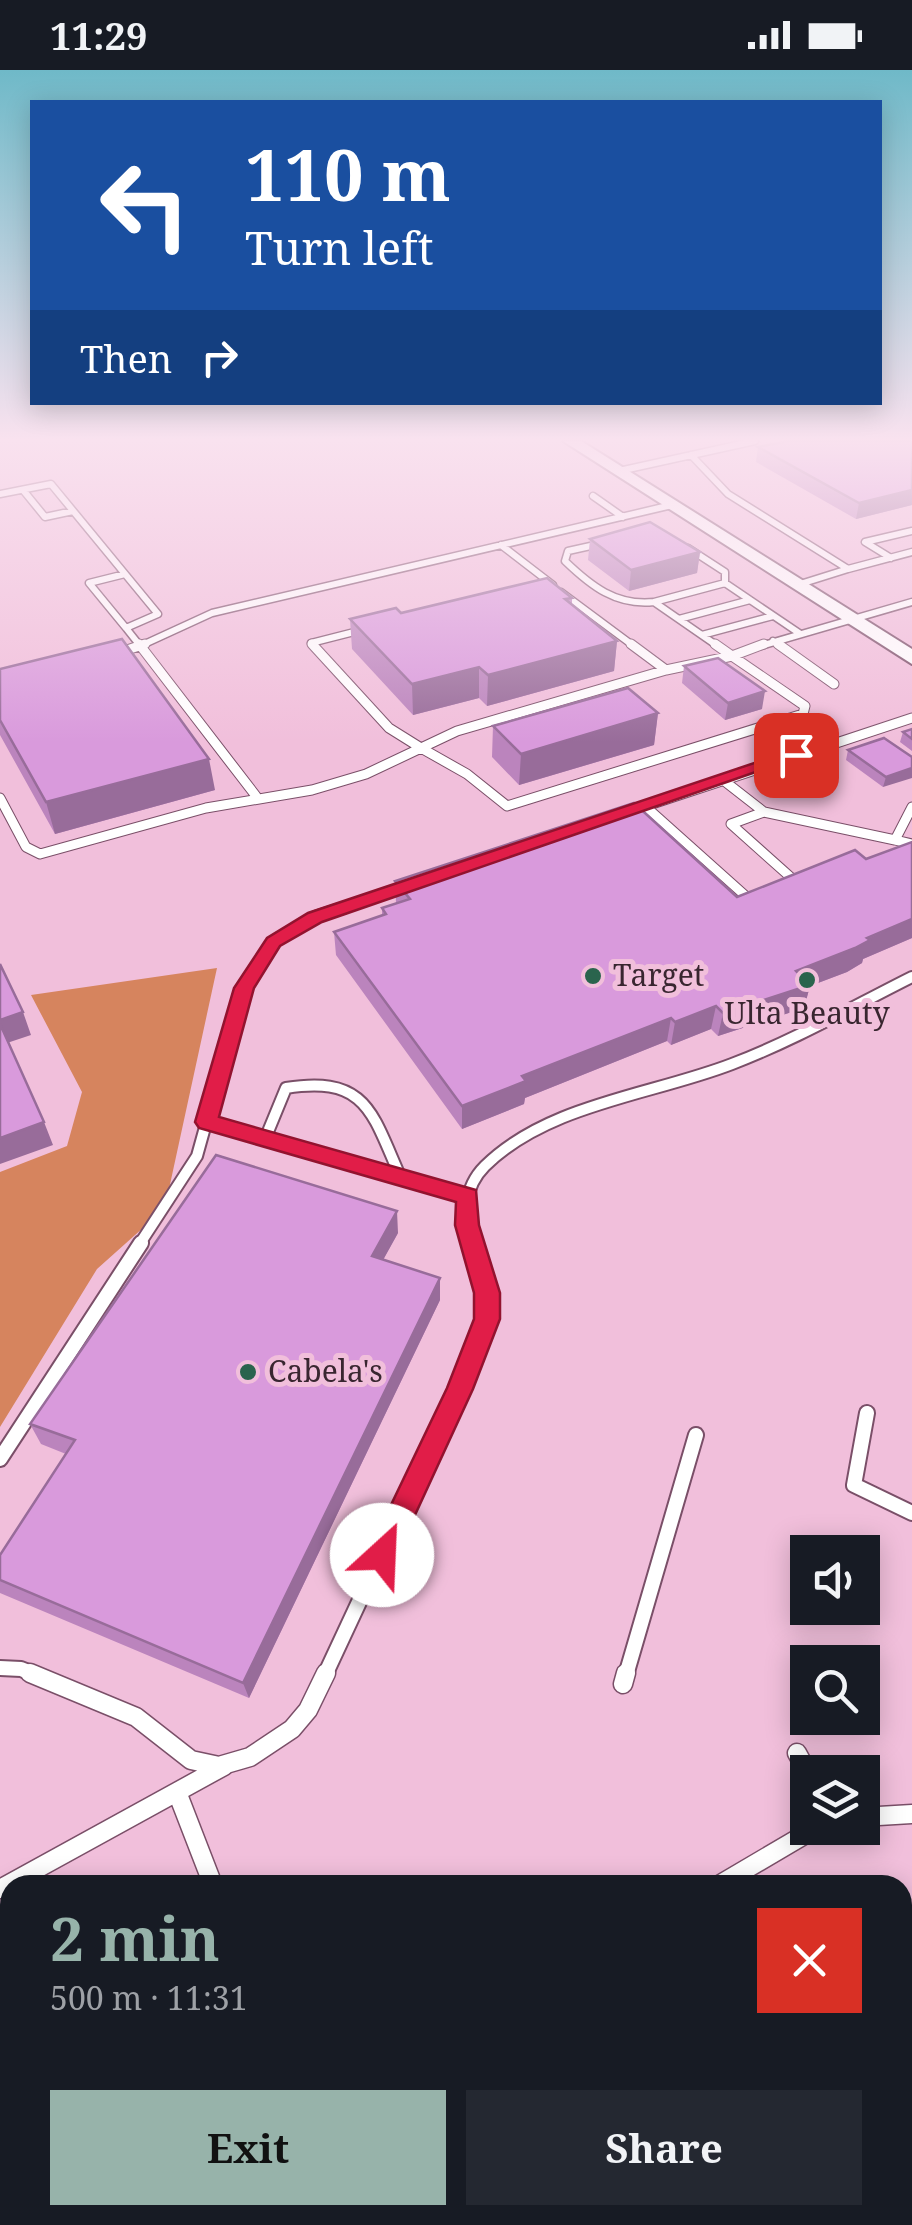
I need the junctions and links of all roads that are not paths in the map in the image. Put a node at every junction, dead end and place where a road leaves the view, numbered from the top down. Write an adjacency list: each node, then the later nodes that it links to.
1 (98, 542): 12 (lane)
2 (512, 542): 7 (lane)
3 (608, 542): 18 (lane)
4 (729, 542): 14 (street)
5 (804, 542): 11 (lane)
6 (868, 542): 10 (lane)
7 (501, 544): 15 (lane); 28 (lane)
8 (682, 549): 13 (lane)
9 (912, 552): 10 (lane)
10 (891, 558): 11 (lane)
11 (848, 569): 14 (lane)
12 (125, 574): 23 (lane); 23 (lane)
13 (725, 583): 17 (lane); 18 (lane)
14 (797, 585): 21 (street)
15 (560, 591): 16 (lane); 32 (lane)
16 (546, 595)
17 (750, 600): 20 (lane); 22 (lane)
18 (654, 602): 22 (lane)
19 (912, 602): 21 (lane)
20 (773, 616): 25 (lane); 26 (lane)
21 (850, 618): 25 (lane); 31 (street)
22 (679, 619): 26 (lane)
23 (126, 628): 28 (lane)
24 (368, 628): 37 (lane)
25 (798, 633): 27 (lane)
26 (702, 635): 30 (lane)
27 (773, 641): 30 (lane); 33 (lane)
28 (142, 647): 29 (lane); 39 (lane)
29 (109, 655)
30 (732, 656): 32 (lane); 37 (lane)
31 (912, 658)
32 (666, 670): 37 (lane)
33 (834, 684)
34 (912, 718): 35 (lane)
35 (870, 730): 36 (lane); 38 (lane)
36 (884, 740)
37 (421, 748): 39 (lane)
38 (723, 780): 41 (lane); 43 (lane)
39 (256, 796): 40 (lane)
40 (0, 798)
41 (644, 806): 44 (lane); 49 (lane)
42 (912, 807): 45 (lane)
43 (764, 812): 45 (lane); 48 (lane)
44 (608, 818)
45 (896, 840): 46 (lane)
46 (912, 844)
47 (425, 880): 51 (lane)
48 (782, 887)
49 (766, 893)
50 (912, 977): 54 (lane)
51 (206, 1122): 52 (lane); 57 (lane)
52 (265, 1139): 53 (lane); 53 (lane)
53 (402, 1178): 54 (lane)
54 (468, 1196): 61 (lane)
55 (867, 1413): 58 (lane)
56 (696, 1435): 60 (lane)
57 (0, 1459)
58 (912, 1513)
59 (0, 1668): 61 (lane)
60 (622, 1684)
61 (226, 1764): 62 (lane)
62 (176, 1792): 66 (lane); 67 (lane)
63 (912, 1814): 64 (lane)
64 (880, 1816)
65 (790, 1843): 68 (lane)
66 (21, 1875)
67 (209, 1875)
68 (735, 1875)

